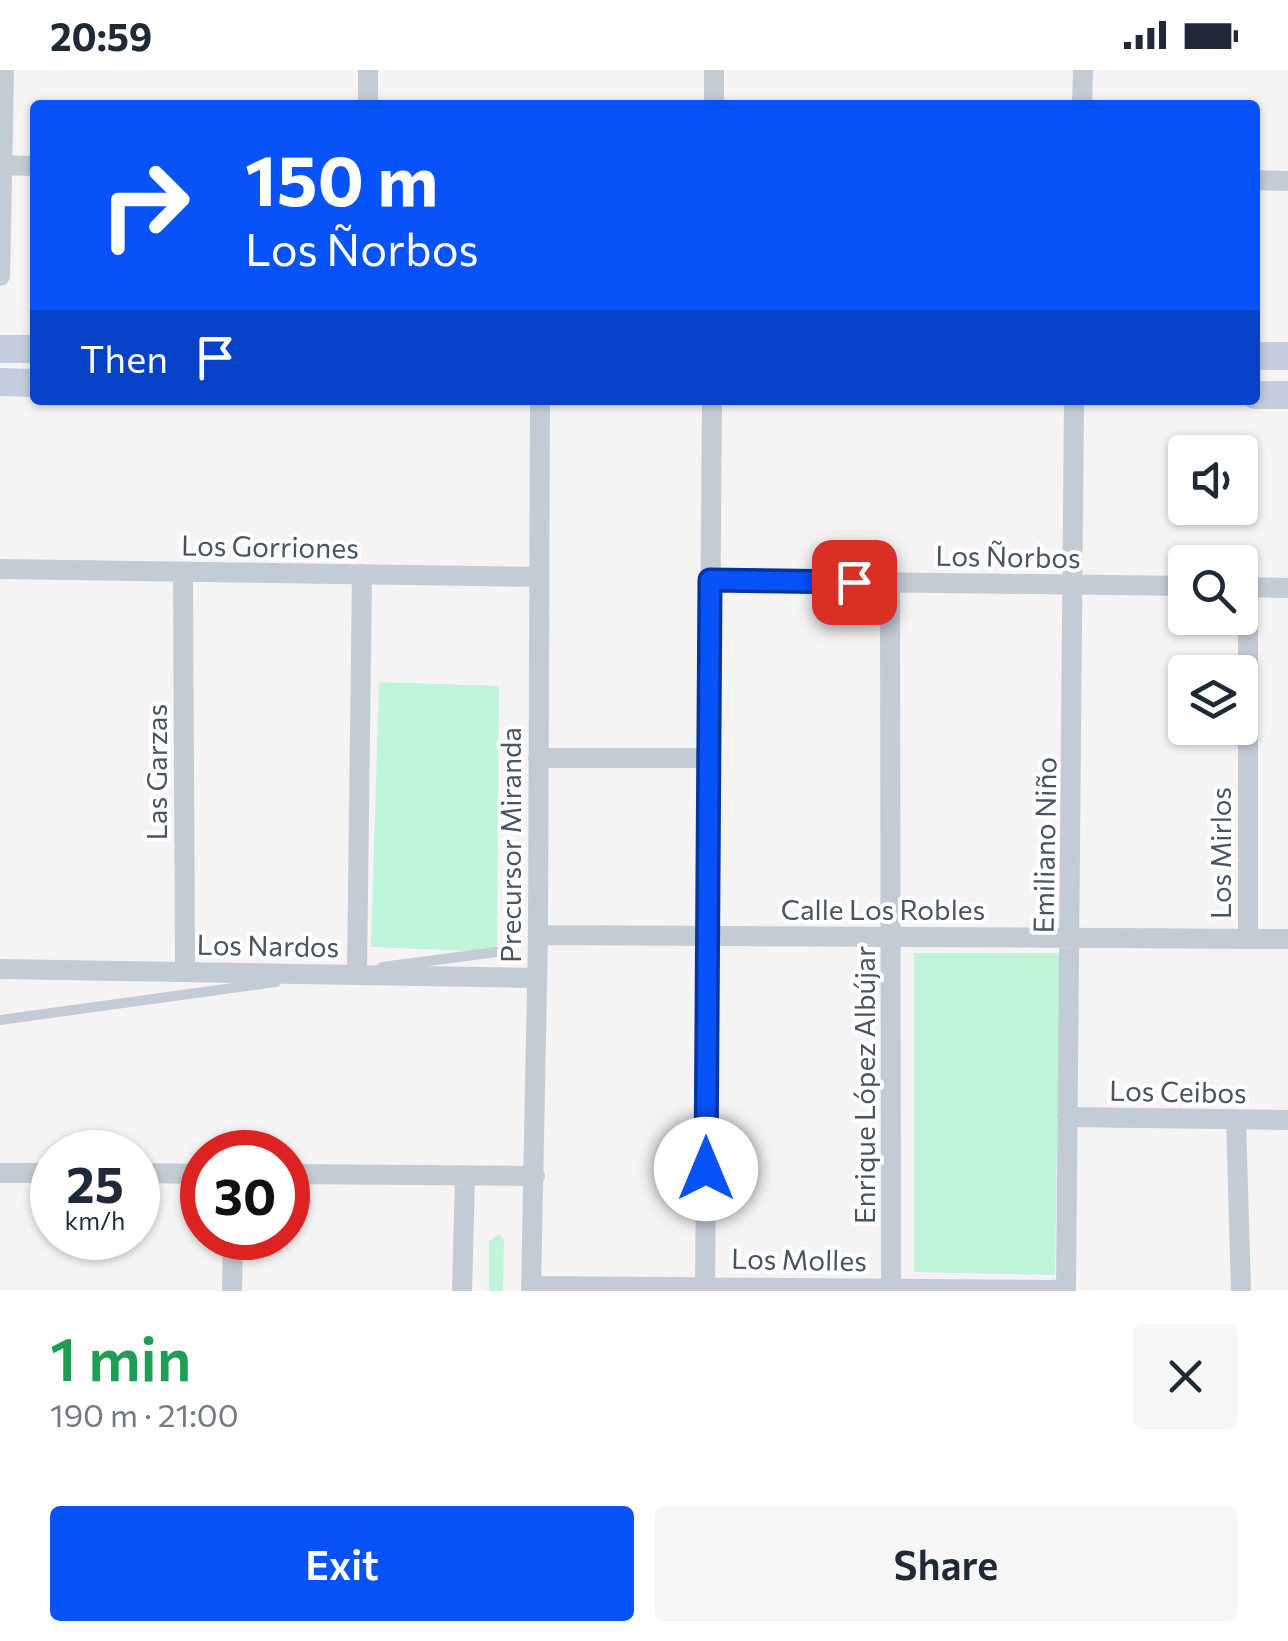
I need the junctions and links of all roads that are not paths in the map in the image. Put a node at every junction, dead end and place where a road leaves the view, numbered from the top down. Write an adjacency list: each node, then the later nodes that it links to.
1 (4, 70): 8 (street)
2 (368, 70): 5 (street)
3 (714, 70): 6 (street)
4 (1083, 70): 7 (street)
5 (368, 100)
6 (714, 100)
7 (1082, 100)
8 (1, 166): 9 (street); 12 (street)
9 (30, 166)
10 (1260, 180): 11 (street)
11 (1288, 181)
12 (0, 276)
13 (0, 349): 14 (street)
14 (30, 350)
15 (1260, 356): 16 (street)
16 (1288, 356)
17 (0, 382): 18 (street)
18 (30, 382)
19 (1260, 395): 20 (street)
20 (1288, 395)
21 (540, 405): 27 (street, Precursor Miranda)
22 (712, 405): 28 (street)
23 (1074, 405): 30 (street, Emiliano Niño)
24 (0, 569): 25 (street, Los Gorriones)
25 (183, 572): 26 (street, Los Gorriones); 45 (street, Las Garzas)
26 (362, 574): 27 (street, Los Gorriones); 46 (street)
27 (539, 578): 35 (street, Precursor Miranda)
28 (710, 580): 29 (street, Los Ñorbos); 36 (street)
29 (890, 582): 30 (street, Los Ñorbos); 39 (street, Enrique López Albújar)
30 (1074, 585): 31 (street, Los Ñorbos); 40 (street, Emiliano Niño)
31 (1168, 586)
32 (1258, 587): 33 (street)
33 (1288, 588)
34 (1245, 635): 41 (street, Los Mirlos)
35 (538, 758): 36 (street); 37 (street, Precursor Miranda)
36 (709, 758): 38 (street)
37 (538, 935): 38 (street, Calle Los Robles); 47 (street, Precursor Miranda)
38 (708, 936): 39 (street, Calle Los Robles); 59 (street)
39 (891, 937): 40 (street, Calle Los Robles); 60 (street, Enrique López Albújar)
40 (1071, 938): 41 (street, Calle Los Robles); 49 (street, Emiliano Niño)
41 (1248, 939): 42 (street, Calle Los Robles)
42 (1288, 939)
43 (497, 952): 48 (lane)
44 (0, 969): 45 (street, Los Nardos)
45 (185, 971): 46 (street, Los Nardos)
46 (357, 973): 47 (street, Los Nardos)
47 (536, 978): 56 (street, Precursor Miranda)
48 (0, 1020)
49 (1067, 1117): 50 (street, Los Ceibos); 61 (street, Emiliano Niño)
50 (1236, 1119): 51 (street, Los Ceibos); 64 (street)
51 (1288, 1120)
52 (0, 1173): 53 (street)
53 (30, 1173)
54 (310, 1174): 55 (street)
55 (465, 1176): 56 (street); 63 (street)
56 (535, 1176): 58 (street, Precursor Miranda)
57 (233, 1260): 62 (street)
58 (531, 1288): 59 (street, Los Molles)
59 (706, 1288): 60 (street, Los Molles)
60 (892, 1288): 61 (street, Los Molles)
61 (1066, 1290)
62 (232, 1291)
63 (462, 1291)
64 (1241, 1291)

